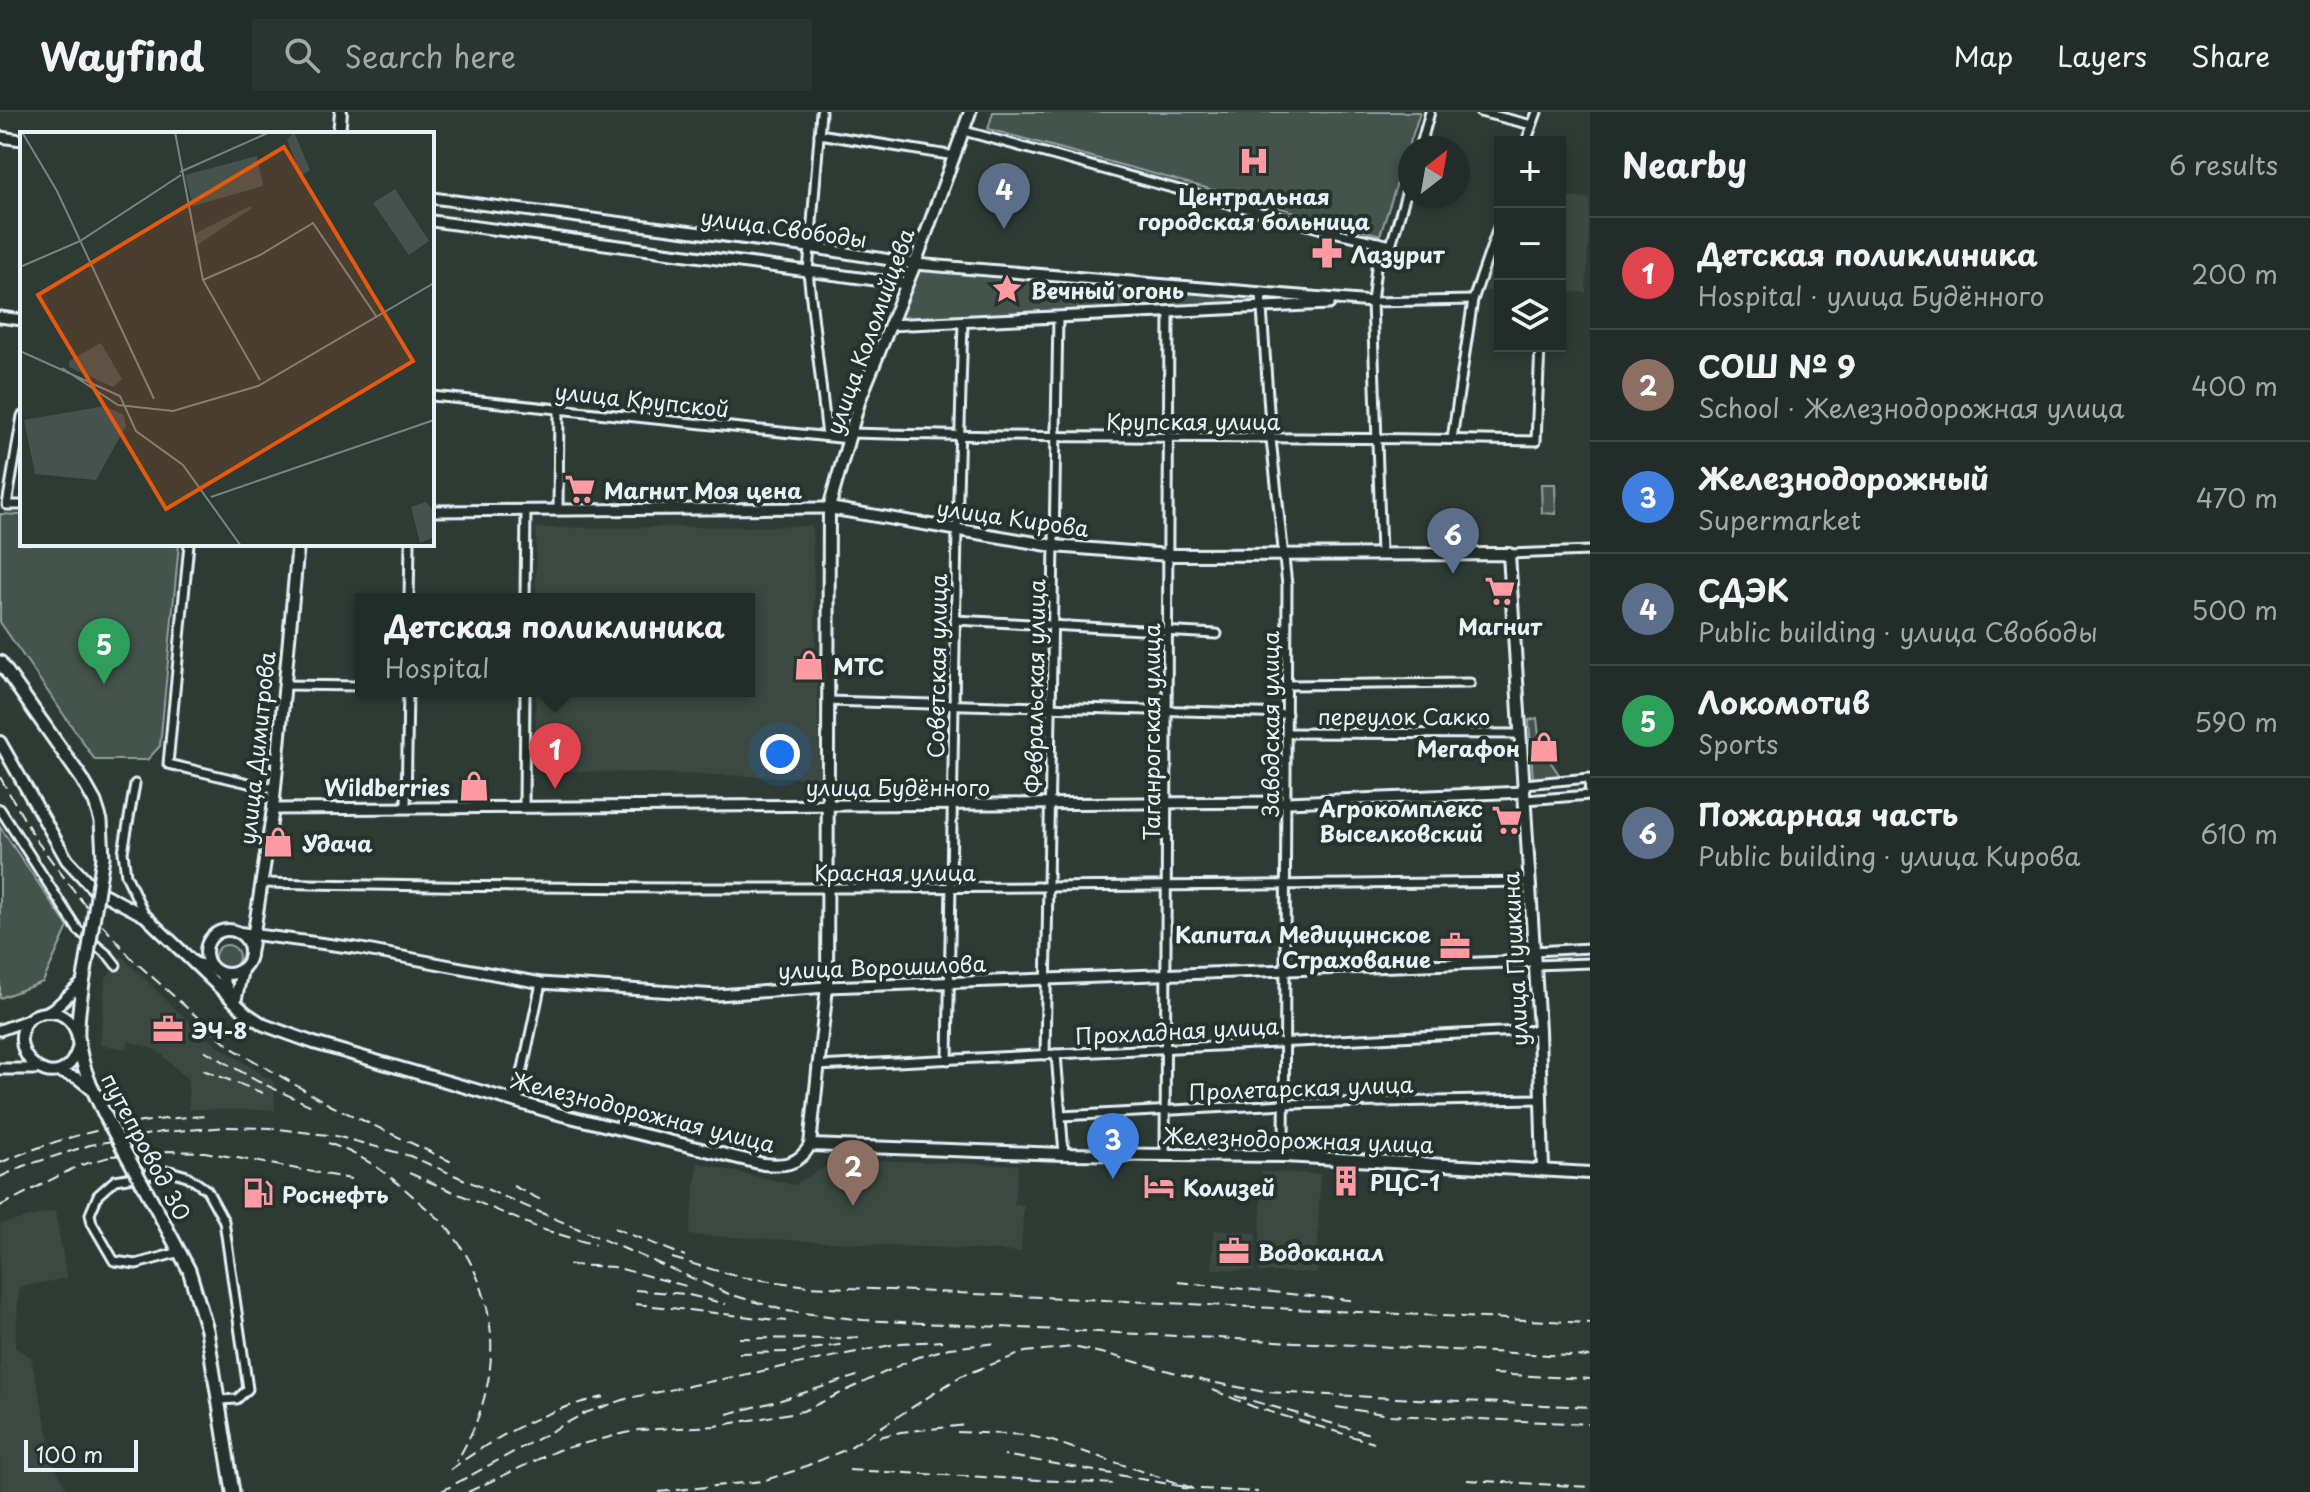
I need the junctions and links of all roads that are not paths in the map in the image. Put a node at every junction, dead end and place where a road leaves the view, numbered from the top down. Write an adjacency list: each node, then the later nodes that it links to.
1 (341, 112): 9 (main road)
2 (821, 112): 10 (street)
3 (970, 112): 8 (main road, улица Коломийцева)
4 (1430, 112): 11 (street)
5 (1480, 112): 7 (street)
6 (1537, 112): 7 (street)
7 (1532, 125): 12 (street)
8 (964, 131): 15 (main road, улица Коломийцева); 20 (street)
9 (339, 132)
10 (819, 134): 15 (street); 21 (street)
11 (1423, 136)
12 (1528, 136)
13 (0, 137): 14 (street)
14 (20, 140)
15 (956, 156): 22 (main road, улица Коломийцева)
16 (434, 198): 21 (street, улица Свободы)
17 (1402, 208): 20 (street)
18 (434, 221): 23 (street, улица Свободы)
19 (1494, 239): 26 (street)
20 (1379, 242): 27 (street)
21 (809, 247): 22 (street, улица Свободы); 23 (street)
22 (915, 264): 24 (main road, улица Коломийцева); 25 (street, улица Свободы)
23 (808, 272): 24 (street, улица Свободы); 39 (street)
24 (905, 284): 34 (main road, улица Коломийцева)
25 (1261, 294): 27 (street, улица Свободы); 28 (street, Заводская улица)
26 (1473, 300): 27 (street, улица Свободы); 46 (street)
27 (1372, 302): 28 (street, улица Свободы); 43 (street)
28 (1261, 307): 29 (street, улица Свободы); 45 (street, Заводская улица)
29 (1169, 312): 31 (street, улица Свободы); 44 (street, Таганрогская улица)
30 (0, 317): 32 (street)
31 (1058, 317): 33 (street, улица Свободы); 42 (street, Февральская улица)
32 (20, 320)
33 (963, 321): 34 (street, улица Свободы); 41 (street, Советская улица)
34 (889, 325): 40 (main road, улица Коломийцева)
35 (1540, 352): 46 (street, Крупская улица)
36 (434, 396): 37 (street, улица Крупской)
37 (559, 409): 39 (street, улица Крупской); 50 (street)
38 (20, 428): 47 (street)
39 (827, 436): 40 (street, улица Крупской)
40 (850, 436): 41 (street, Крупская улица); 48 (main road, улица Коломийцева)
41 (960, 436): 42 (street, Крупская улица); 52 (street, Советская улица)
42 (1056, 437): 44 (street, Крупская улица); 56 (street, Февральская улица)
43 (1376, 437): 45 (street, Крупская улица); 46 (street, Крупская улица); 58 (street)
44 (1169, 438): 45 (street, Крупская улица); 60 (street, Таганрогская улица)
45 (1271, 439): 61 (street, Заводская улица)
46 (1452, 439)
47 (20, 505)
48 (829, 508): 50 (street, улица Кирова); 52 (main road, улица Кирова); 75 (main road, улица Коломийцева)
49 (526, 510): 50 (street, улица Кирова); 51 (street, улица Кирова); 63 (street)
50 (558, 510)
51 (434, 511)
52 (957, 529): 56 (main road, улица Кирова); 64 (street, Советская улица)
53 (189, 546): 84 (street)
54 (298, 546): 70 (main road, улица Димитрова)
55 (410, 546): 62 (street)
56 (1054, 546): 60 (main road, улица Кирова); 65 (street, Февральская улица)
57 (1590, 551): 59 (street, улица Кирова)
58 (1381, 553): 59 (main road, улица Кирова); 61 (main road, улица Кирова)
59 (1509, 554): 81 (main road, улица Пушкина)
60 (1169, 555): 61 (main road, улица Кирова); 66 (street, Таганрогская улица)
61 (1282, 556): 71 (street, Заводская улица)
62 (409, 593)
63 (525, 593)
64 (955, 620): 65 (street); 76 (street, Советская улица)
65 (1053, 624): 66 (street); 77 (street, Февральская улица)
66 (1168, 630): 67 (street); 78 (street, Таганрогская улица)
67 (1217, 634)
68 (0, 662): 116 (main road, путепровод 30, bridge)
69 (1470, 683): 71 (street)
70 (284, 685): 72 (street); 84 (main road, улица Димитрова)
71 (1286, 685): 79 (street, Заводская улица)
72 (355, 686)
73 (408, 697): 92 (street)
74 (525, 697): 91 (street)
75 (828, 701): 76 (street); 90 (main road, улица Коломийцева)
76 (954, 705): 77 (street); 89 (street, Советская улица)
77 (1051, 707): 78 (street); 88 (street, Февральская улица)
78 (1168, 710): 79 (street); 86 (street, Таганрогская улица)
79 (1287, 714): 80 (street, Заводская улица)
80 (1287, 733): 81 (street, переулок Сакко); 87 (street, Заводская улица)
81 (1520, 734): 85 (main road, улица Пушкина)
82 (0, 742): 102 (main road, Железнодорожная улица)
83 (135, 784): 102 (street)
84 (274, 789): 94 (main road, улица Димитрова)
85 (1524, 792): 85 (street, улица Будённого); 87 (street, улица Будённого); 95 (main road, улица Пушкина)
86 (1167, 802): 87 (street, улица Будённого); 88 (street, улица Будённого); 98 (street, Таганрогская улица)
87 (1288, 802): 97 (street, Заводская улица)
88 (1050, 803): 89 (street, улица Будённого); 99 (street, Февральская улица)
89 (952, 804): 90 (street, улица Будённого); 100 (street, Советская улица)
90 (827, 805): 91 (street, улица Будённого); 101 (main road, улица Коломийцева)
91 (524, 807): 92 (street, улица Будённого)
92 (406, 808): 94 (street, улица Будённого)
93 (0, 809): 110 (street)
94 (273, 809): 96 (main road, улица Димитрова)
95 (1529, 882): 97 (street, Красная улица); 107 (main road, улица Пушкина)
96 (261, 883): 101 (street, Красная улица); 104 (main road, улица Димитрова)
97 (1286, 885): 98 (street, Красная улица); 112 (street, Заводская улица)
98 (1167, 886): 99 (street, Красная улица); 114 (street, Таганрогская улица)
99 (1048, 887): 100 (street, Красная улица); 115 (street, Февральская улица)
100 (951, 888): 101 (street, Красная улица); 118 (street, Советская улица)
101 (829, 890): 119 (main road, улица Коломийцева)
102 (145, 916): 108 (main road, Железнодорожная улица)
103 (236, 932): 104 (street, улица Ворошилова); 106 (main road); 113 (main road)
104 (254, 932): 106 (street, улица Димитрова); 117 (street, улица Ворошилова)
105 (1590, 948): 107 (street, улица Ворошилова)
106 (250, 957): 111 (main road)
107 (1534, 959): 109 (street, улица Ворошилова); 112 (street, улица Ворошилова); 124 (main road, улица Пушкина)
108 (193, 962): 113 (street); 120 (main road, Железнодорожная улица)
109 (1590, 963)
110 (116, 965)
111 (242, 970): 113 (main road); 120 (main road)
112 (1285, 970): 114 (street, улица Ворошилова); 126 (street, Заводская улица)
113 (217, 971): 120 (street)
114 (1167, 975): 115 (street, улица Ворошилова); 127 (street, Таганрогская улица)
115 (1046, 980): 118 (street, улица Ворошилова); 129 (street, Февральская улица)
116 (84, 981): 121 (street); 125 (main road, путепровод 30)
117 (541, 983): 119 (street, улица Ворошилова); 137 (street)
118 (949, 983): 119 (street, улица Ворошилова); 130 (street, Советская улица)
119 (827, 987): 131 (main road, улица Коломийцева)
120 (235, 1002): 137 (main road, Железнодорожная улица)
121 (46, 1012): 122 (street); 125 (street)
122 (28, 1020): 123 (street); 133 (street)
123 (0, 1030)
124 (1539, 1030): 126 (street, Прохладная улица); 136 (main road, улица Пушкина)
125 (78, 1040): 134 (street); 135 (main road, путепровод 30)
126 (1285, 1043): 127 (street, Прохладная улица); 138 (street, Заводская улица)
127 (1166, 1049): 128 (street, Прохладная улица); 139 (street, Таганрогская улица)
128 (1056, 1054): 129 (street, Прохладная улица); 140 (street)
129 (1045, 1055): 130 (street, Прохладная улица)
130 (948, 1060): 131 (street, Прохладная улица)
131 (817, 1066): 141 (main road, улица Коломийцева)
132 (0, 1069): 133 (street)
133 (35, 1069): 134 (street)
134 (55, 1071): 135 (street)
135 (92, 1090): 147 (main road, путепровод 30, bridge)
136 (1541, 1099): 138 (street, Пролетарская улица); 145 (main road, улица Пушкина)
137 (516, 1102): 141 (main road, Железнодорожная улица)
138 (1284, 1104): 139 (street, Пролетарская улица); 144 (street, Заводская улица)
139 (1166, 1109): 140 (street, Пролетарская улица); 142 (street, Таганрогская улица)
140 (1061, 1116): 143 (street)
141 (810, 1145): 143 (main road, Железнодорожная улица)
142 (1165, 1153): 143 (main road, Железнодорожная улица); 144 (main road, Железнодорожная улица)
143 (1064, 1154)
144 (1284, 1156): 145 (main road, Железнодорожная улица)
145 (1543, 1170): 146 (main road, Железнодорожная улица)
146 (1590, 1173)
147 (180, 1252): 148 (main road, путепровод 30); 148 (street)
148 (218, 1400): 149 (main road, путепровод 30)
149 (233, 1492)

